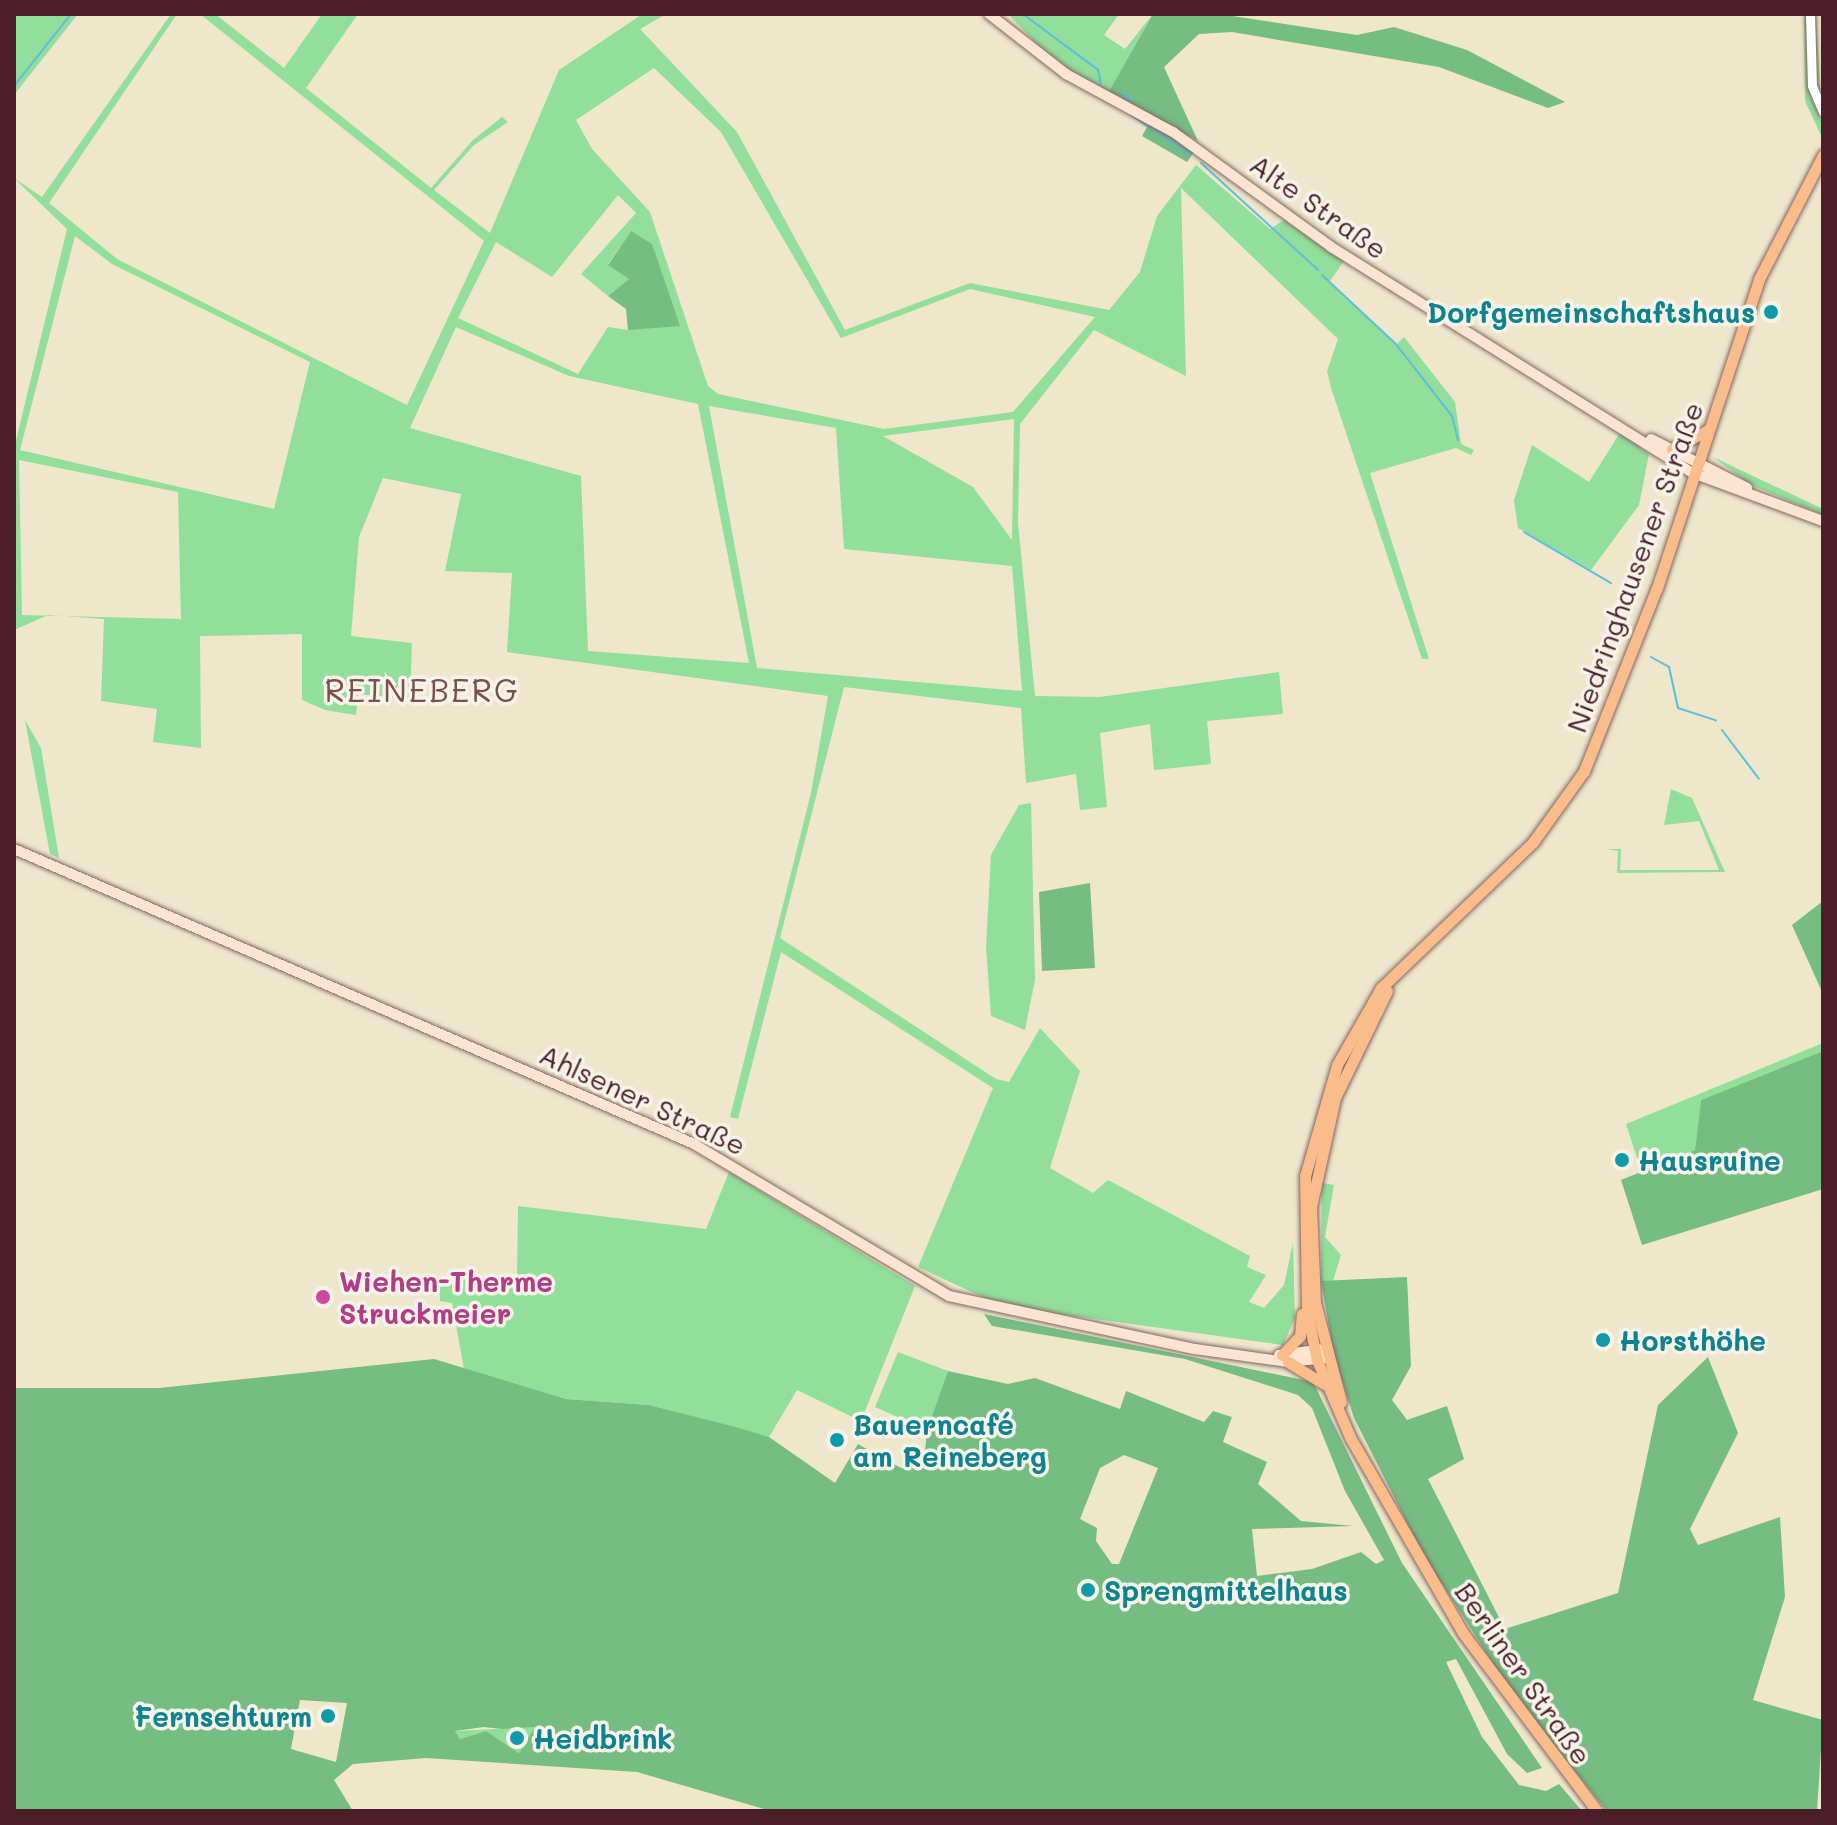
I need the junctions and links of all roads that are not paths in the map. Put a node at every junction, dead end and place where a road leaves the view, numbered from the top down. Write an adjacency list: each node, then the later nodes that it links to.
1 (989, 14): 7 (main road, Alte Straße)
2 (1810, 14): 3 (street)
3 (1811, 67): 4 (street); 5 (street)
4 (1823, 95)
5 (1823, 112)
6 (1823, 155): 8 (main road, Niedringhausener Straße)
7 (1627, 429): 9 (main road, Alte Straße); 11 (main road, Alte Straße)
8 (1708, 430): 9 (main road); 10 (main road, Niedringhausener Straße)
9 (1672, 449): 10 (main road, Alte Straße)
10 (1697, 460): 11 (main road, Niedringhausener Straße); 12 (main road, Alte Straße)
11 (1693, 473): 12 (main road, Alte Straße); 15 (main road, Niedringhausener Straße)
12 (1777, 503): 13 (main road)
13 (1823, 521)
14 (14, 849): 18 (main road, Ahlsener Straße)
15 (1389, 985): 16 (main road, Niedringhausener Straße); 17 (main road, Niedringhausener Straße)
16 (1302, 1277): 17 (main road, Niedringhausener Straße); 18 (main road)
17 (1321, 1354): 18 (main road, Ahlsener Straße); 19 (main road, Niedringhausener Straße); 20 (main road, Niedringhausener Straße)
18 (1285, 1358): 19 (main road)
19 (1329, 1391): 20 (main road, Niedringhausener Straße)
20 (1365, 1463): 21 (main road, Niedringhausener Straße)
21 (1417, 1559): 22 (main road, Berliner Straße)
22 (1597, 1811)

